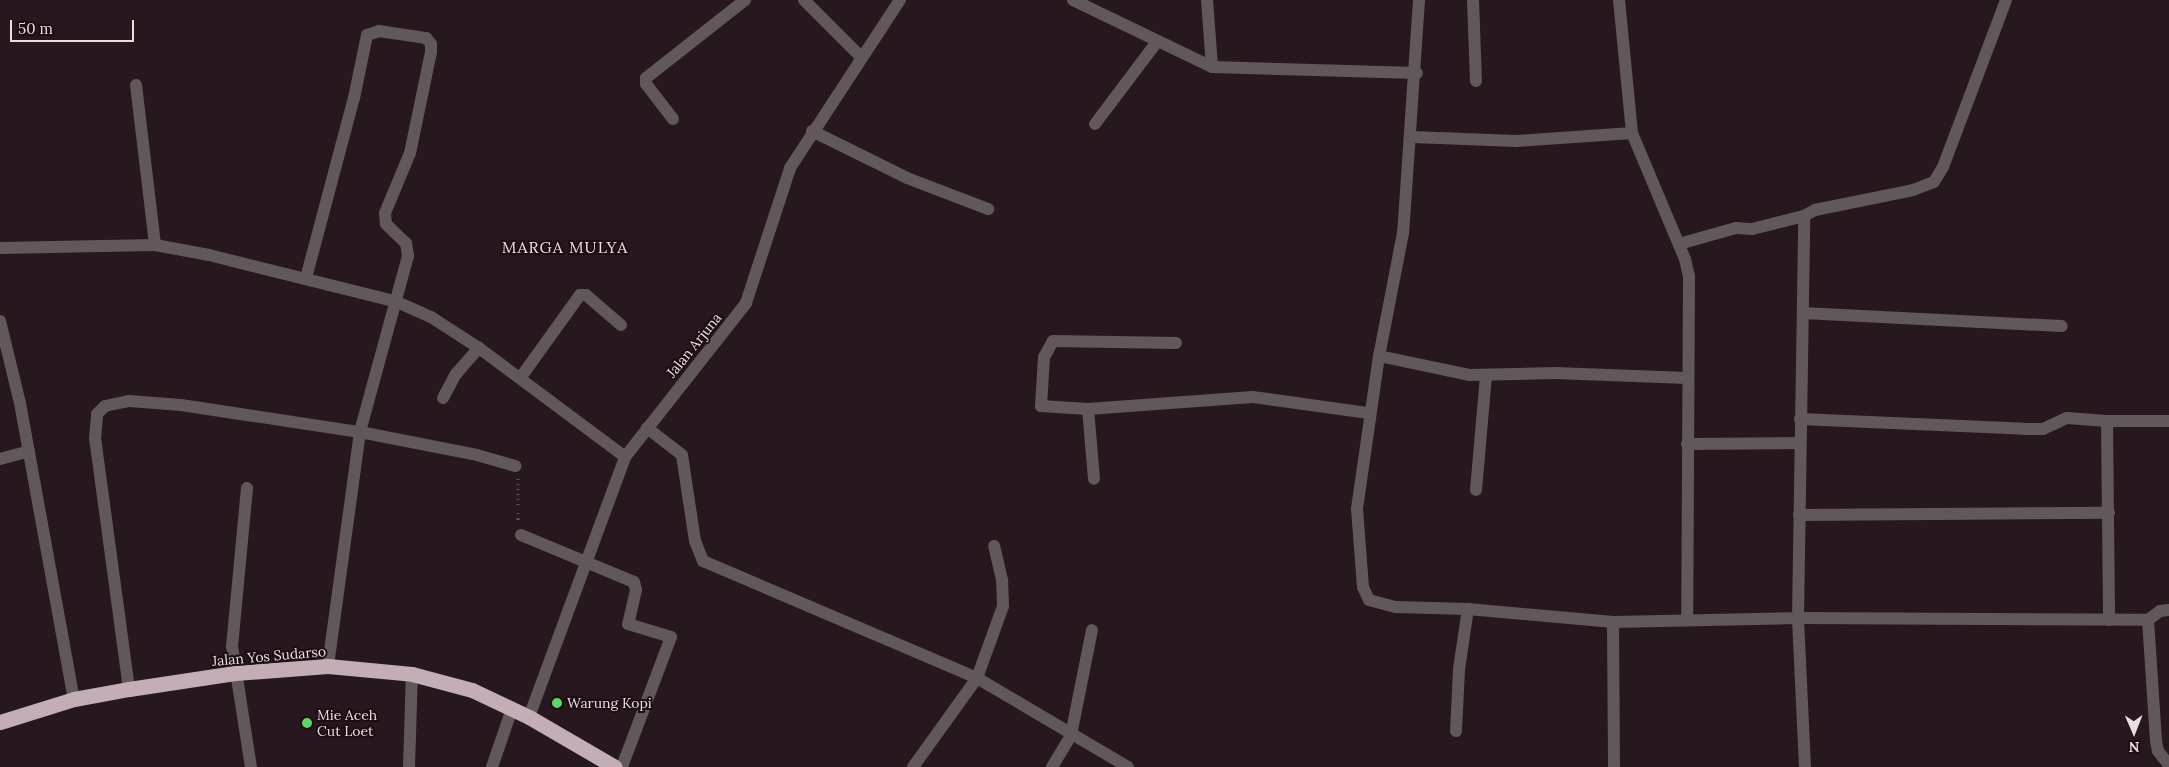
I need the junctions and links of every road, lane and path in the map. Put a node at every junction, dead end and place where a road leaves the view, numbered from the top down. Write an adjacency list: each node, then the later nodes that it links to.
1 (745, 0): 16 (street)
2 (804, 0): 11 (street)
3 (900, 0): 11 (street, Jalan Arjuna)
4 (1073, 0): 10 (street)
5 (1207, 0): 12 (street)
6 (1419, 0): 13 (street)
7 (1473, 0): 14 (street)
8 (1618, 0): 19 (street)
9 (2006, 0): 22 (street)
10 (1156, 43): 12 (street); 17 (street)
11 (861, 57): 18 (street, Jalan Arjuna)
12 (1212, 68): 13 (street)
13 (1417, 73): 20 (street)
14 (1476, 81)
15 (136, 85): 24 (street)
16 (673, 119)
17 (1096, 124)
18 (812, 131): 21 (street); 44 (street, Jalan Arjuna)
19 (1632, 134): 20 (street); 23 (street)
20 (1412, 137): 34 (street)
21 (988, 209)
22 (1804, 216): 23 (street); 28 (street)
23 (1679, 244): 37 (street)
24 (155, 245): 25 (street); 26 (street)
25 (0, 248)
26 (306, 278): 27 (street); 27 (street)
27 (396, 302): 33 (street); 45 (street)
28 (1803, 313): 31 (street); 41 (street)
29 (0, 321): 48 (street)
30 (621, 325): 36 (street)
31 (2062, 326)
32 (1176, 343): 39 (street)
33 (479, 348): 36 (street); 38 (street)
34 (1379, 356): 35 (street); 40 (street)
35 (1486, 376): 37 (street); 54 (street)
36 (521, 378): 49 (street)
37 (1687, 378): 47 (street)
38 (443, 398)
39 (1088, 409): 40 (street); 52 (street)
40 (1370, 413): 60 (street)
41 (1800, 419): 42 (street); 46 (street)
42 (2107, 421): 43 (street); 55 (street)
43 (2169, 421)
44 (646, 428): 49 (street, Jalan Arjuna); 71 (street)
45 (360, 432): 51 (street); 68 (street); 72 (street)
46 (1800, 443): 47 (street); 56 (street)
47 (1687, 444): 63 (street)
48 (29, 451): 50 (street); 73 (street)
49 (625, 457): 59 (street, Jalan Arjuna)
50 (0, 459)
51 (515, 466): 57 (path)
52 (1094, 479)
53 (247, 488): 69 (street)
54 (1476, 490)
55 (2109, 513): 56 (street); 64 (street)
56 (1799, 515): 62 (street)
57 (521, 535): 59 (street)
58 (994, 546): 71 (street)
59 (586, 562): 75 (street, Jalan Arjuna); 84 (street)
60 (1468, 608): 66 (street); 77 (street)
61 (2169, 610): 65 (street)
62 (1798, 618): 63 (street); 64 (street); 89 (street)
63 (1686, 620): 66 (street)
64 (2109, 620): 65 (street)
65 (2148, 620): 79 (street)
66 (1613, 622): 88 (street)
67 (1092, 630): 78 (street)
68 (328, 666): 69 (highway, Jalan Yos Sudarso); 70 (highway, Jalan Yos Sudarso)
69 (235, 673): 72 (highway, Jalan Yos Sudarso); 80 (street)
70 (412, 674): 74 (highway, Jalan Yos Sudarso); 81 (street)
71 (977, 678): 78 (street); 85 (street)
72 (129, 689): 73 (highway, Jalan Yos Sudarso)
73 (74, 699): 76 (highway, Jalan Yos Sudarso)
74 (512, 709): 75 (highway, Jalan Yos Sudarso); 82 (street)
75 (529, 717): 83 (highway, Jalan Yos Sudarso)
76 (0, 722)
77 (1456, 730)
78 (1071, 735): 86 (street); 87 (street)
79 (2169, 765)
80 (252, 767)
81 (409, 767)
82 (492, 767)
83 (615, 767)
84 (622, 767)
85 (913, 767)
86 (1052, 767)
87 (1128, 767)
88 (1614, 767)
89 (1805, 767)

